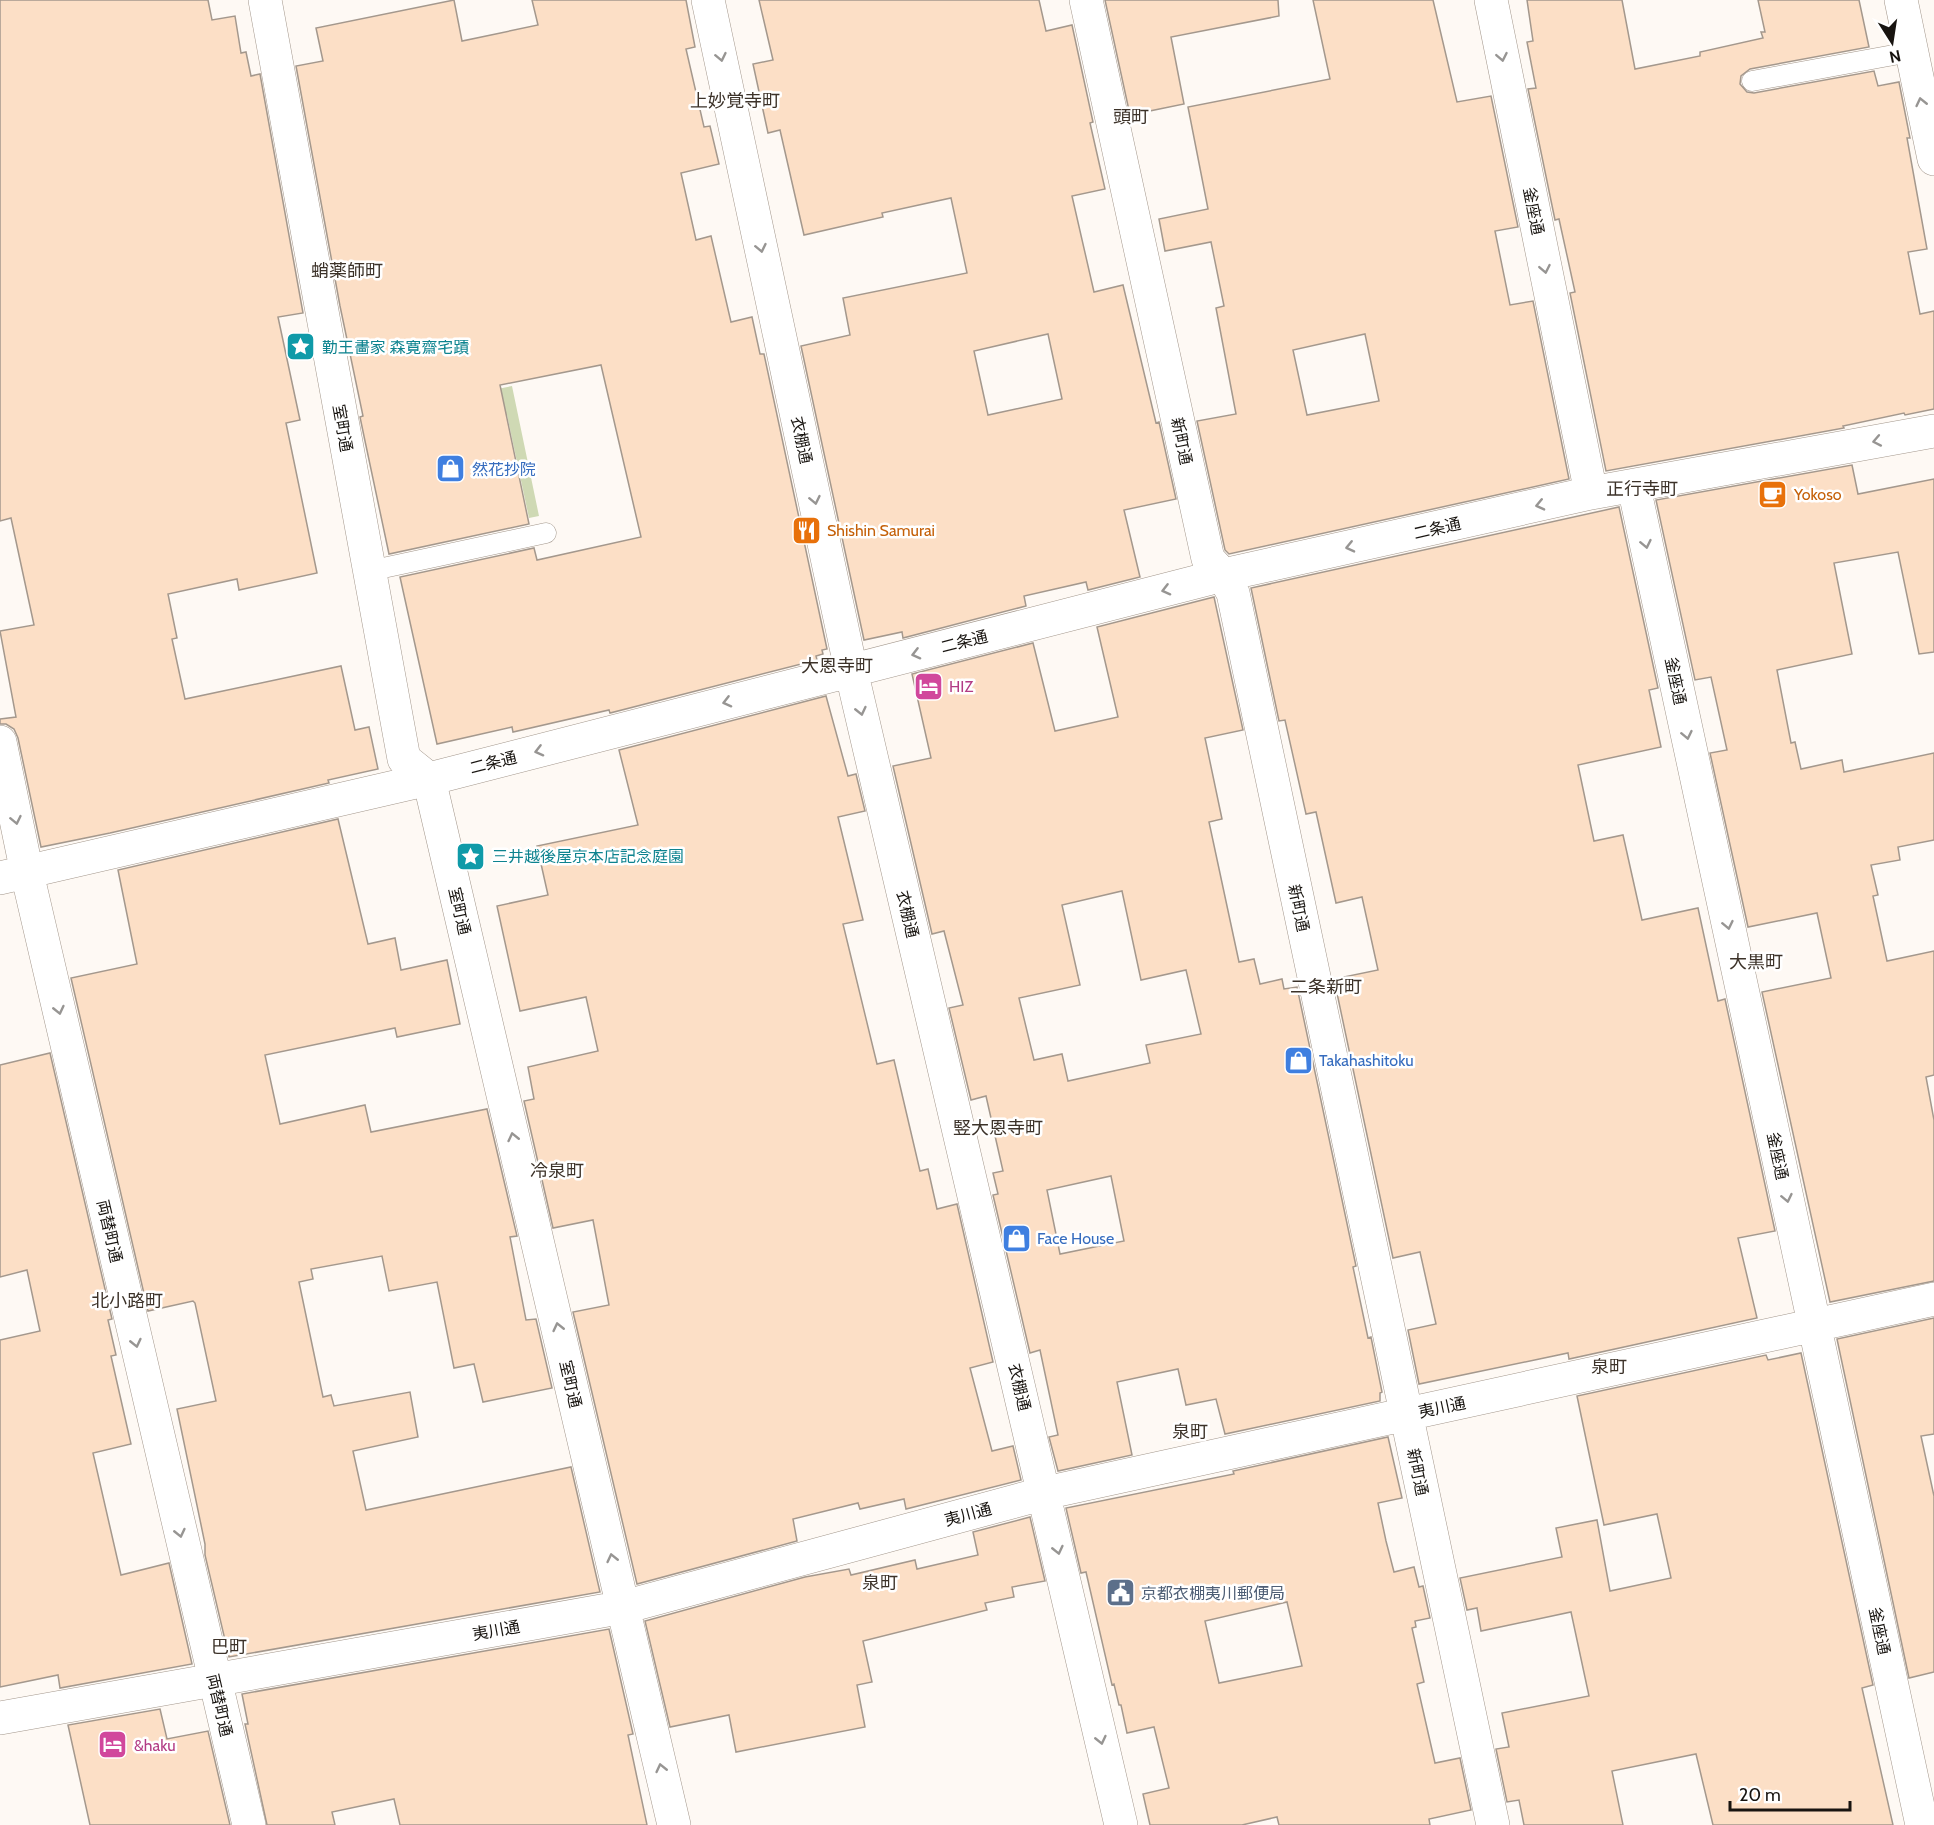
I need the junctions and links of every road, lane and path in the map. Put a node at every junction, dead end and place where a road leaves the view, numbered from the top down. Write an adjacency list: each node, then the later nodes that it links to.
1 (265, 0): 13 (street, 室町通)
2 (708, 0): 15 (street, 衣棚通, one-way to 15)
3 (1086, 0): 14 (street, 新町通)
4 (1491, 0): 11 (street, 釜座通, one-way to 11)
5 (1900, 0): 6 (street)
6 (1910, 52): 7 (lane); 8 (street, one-way to 6)
7 (1752, 81)
8 (1934, 159)
9 (1934, 430): 10 (street, 二条通, one-way to 10)
10 (1634, 487): 11 (street, 二条通); 20 (street, 釜座通, one-way to 20)
11 (1591, 493): 14 (street, 二条通, one-way to 14)
12 (546, 533): 13 (lane)
13 (369, 571): 17 (street, 室町通)
14 (1223, 575): 15 (street, 二条通, one-way to 15); 21 (street, 新町通)
15 (851, 670): 17 (street, 二条通, one-way to 17); 22 (street, 衣棚通, one-way to 22)
16 (0, 742): 18 (street, 両替町通, one-way to 18)
17 (429, 779): 18 (street, 二条通); 23 (street, 室町通, one-way to 17)
18 (14, 875): 24 (street, 両替町通, one-way to 24)
19 (1934, 1299): 20 (street, 夷川通)
20 (1814, 1325): 21 (street, 夷川通); 30 (street, 釜座通)
21 (1406, 1415): 22 (street, 夷川通); 29 (street, 新町通)
22 (1045, 1493): 23 (street, 夷川通); 28 (street, 衣棚通, one-way to 28)
23 (624, 1607): 24 (street, 夷川通); 27 (street, 室町通, one-way to 23)
24 (214, 1680): 25 (street, 夷川通); 26 (street, 両替町通)
25 (0, 1718)
26 (249, 1825)
27 (674, 1825)
28 (1121, 1825)
29 (1493, 1825)
30 (1922, 1825)

